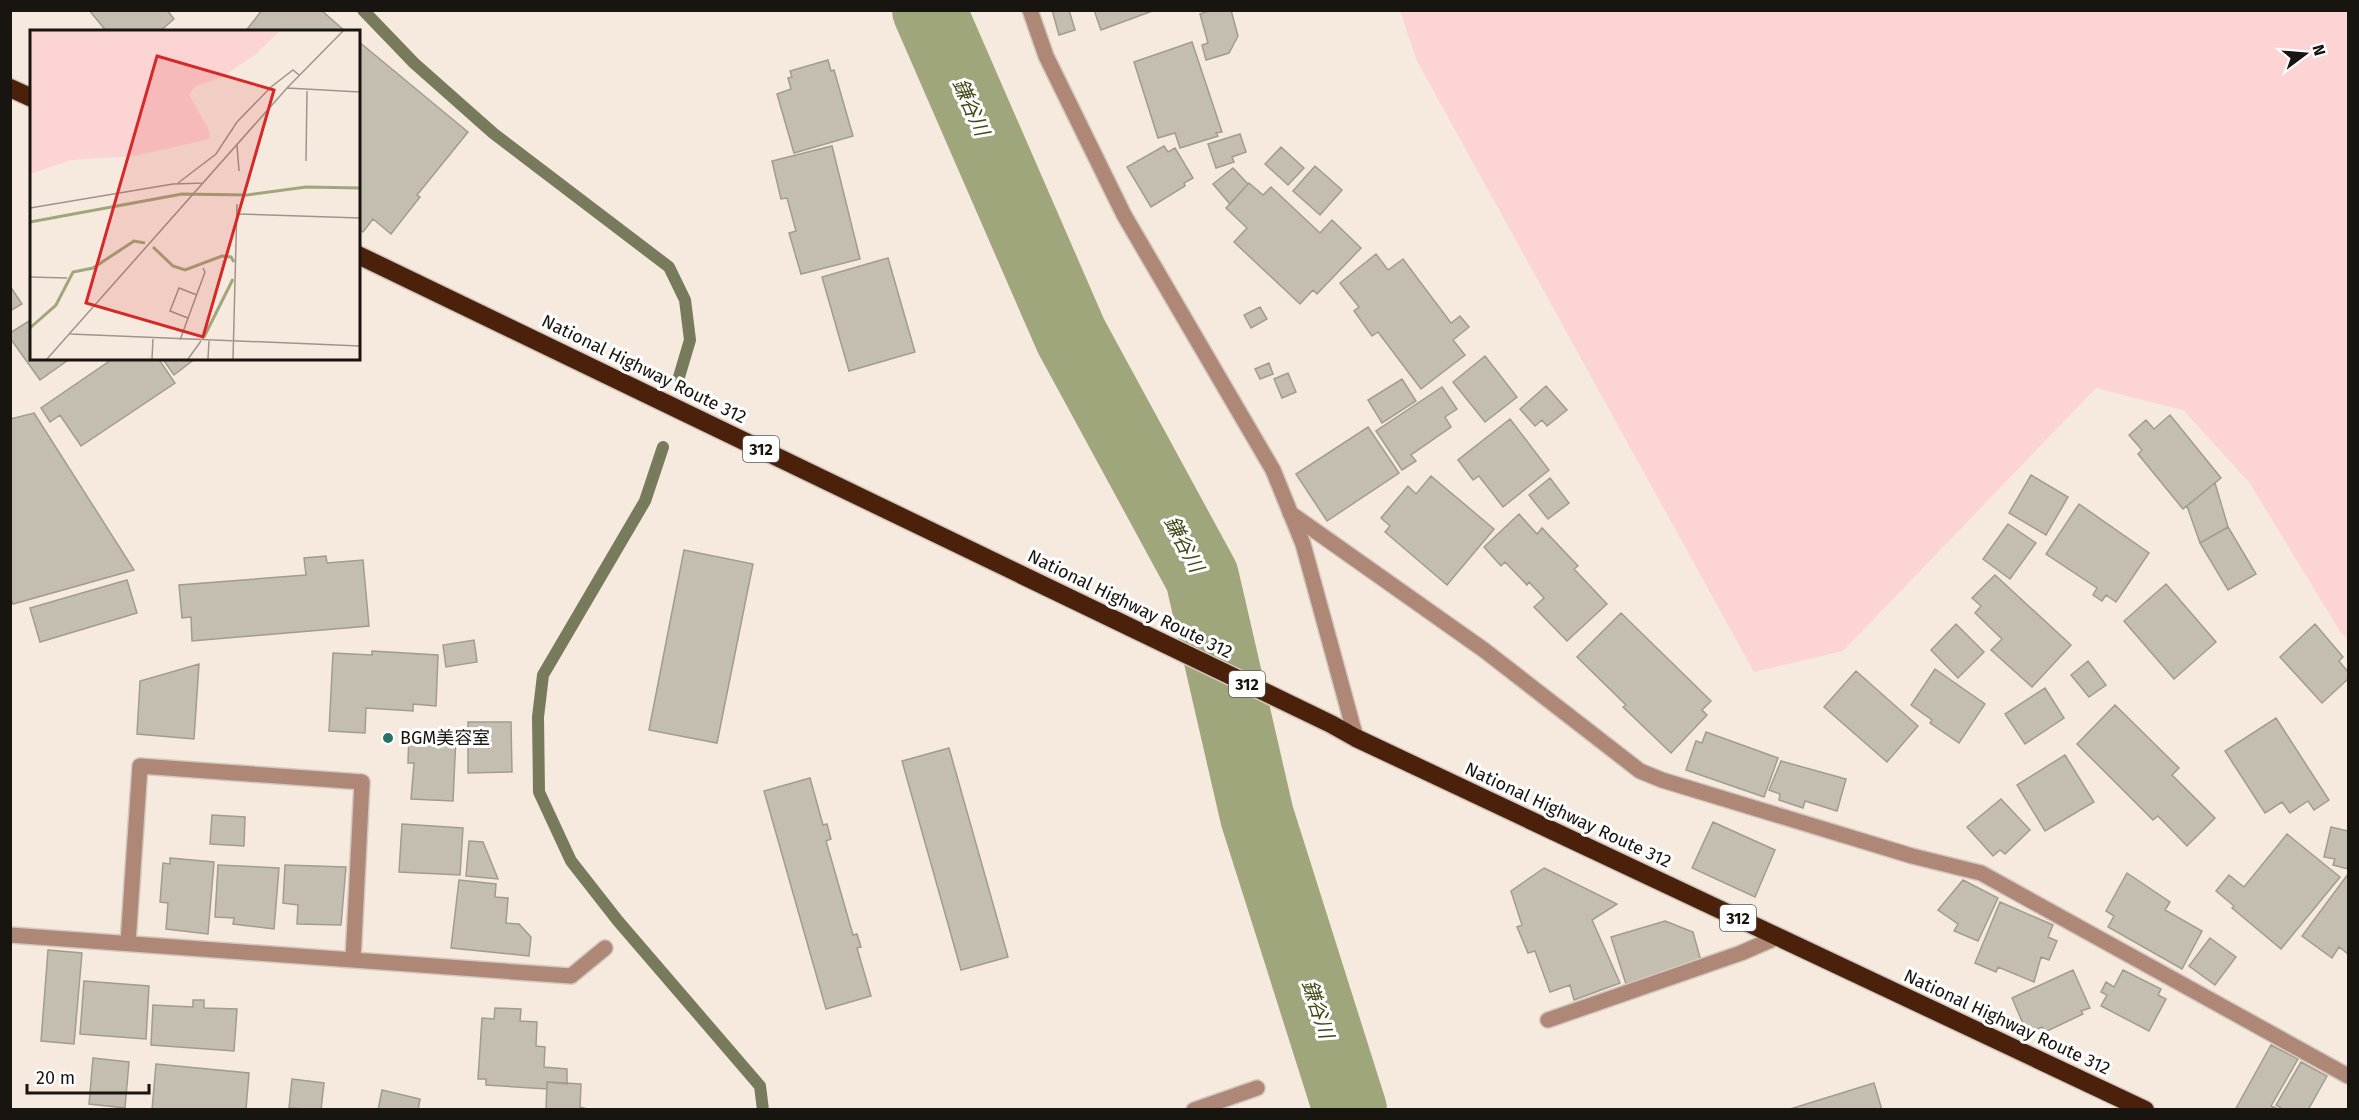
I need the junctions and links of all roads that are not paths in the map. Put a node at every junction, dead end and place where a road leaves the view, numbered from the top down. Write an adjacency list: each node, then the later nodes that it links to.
1 (1030, 10): 5 (street)
2 (10, 88): 3 (highway)
3 (30, 97)
4 (360, 256): 6 (highway, National Highway Route 312 / 312)
5 (1290, 513): 6 (street); 13 (street)
6 (1356, 738): 8 (highway, National Highway Route 312 / 312)
7 (10, 934): 9 (street)
8 (1778, 937): 12 (street); 16 (highway, National Highway Route 312 / 312)
9 (128, 943): 11 (street); 11 (street)
10 (605, 948): 11 (street)
11 (353, 960)
12 (1548, 1020)
13 (2349, 1076)
14 (1257, 1088): 15 (street)
15 (1194, 1110)
16 (2145, 1110)

